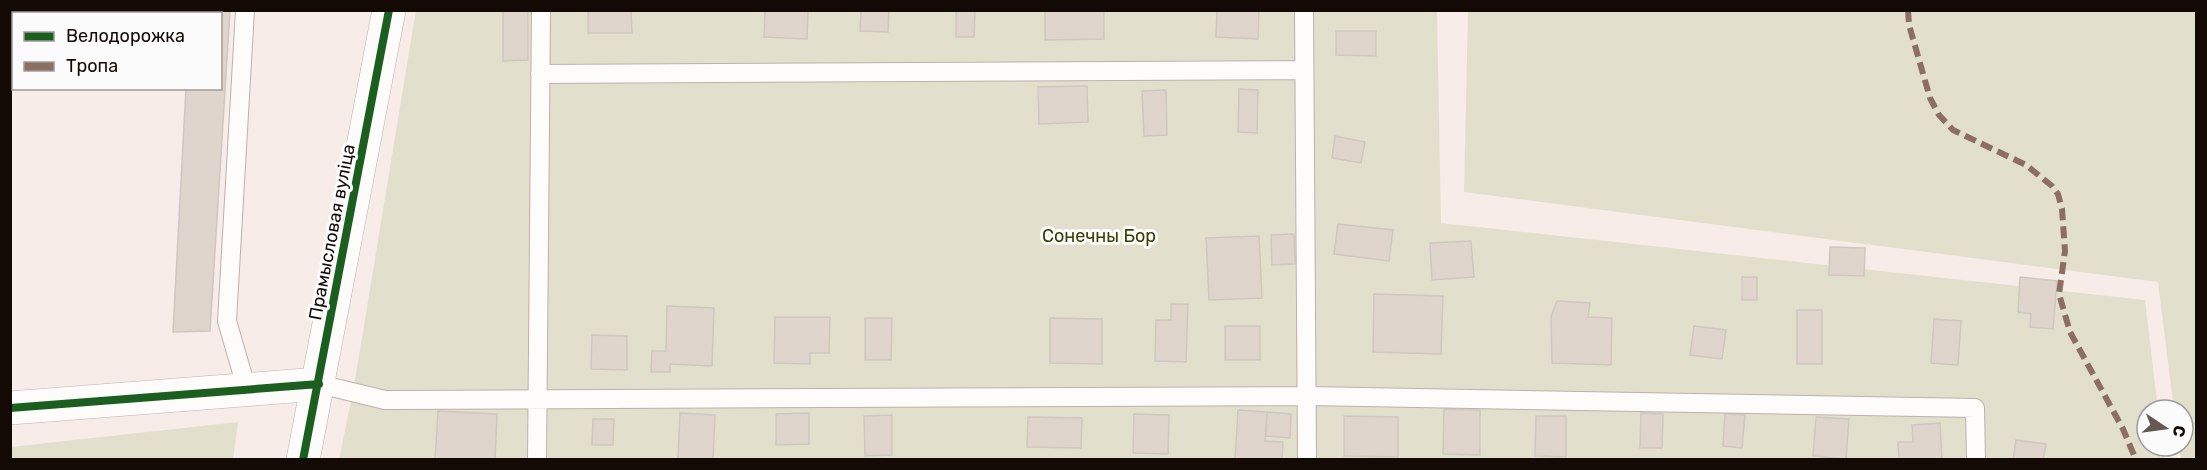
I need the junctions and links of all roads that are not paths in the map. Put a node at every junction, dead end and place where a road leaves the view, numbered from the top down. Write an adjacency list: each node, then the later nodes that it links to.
1 (245, 10): 8 (lane)
2 (389, 10): 7 (street, Прамысловая вуліца)
3 (541, 10): 6 (lane)
4 (1304, 10): 5 (lane)
5 (1303, 70): 6 (lane); 9 (lane)
6 (540, 74): 10 (lane)
7 (319, 384): 8 (street); 10 (lane); 12 (street, Прамысловая вуліца)
8 (247, 390): 11 (street)
9 (1308, 396): 10 (lane); 14 (lane); 15 (lane)
10 (537, 399): 13 (lane)
11 (10, 408)
12 (303, 459)
13 (537, 459)
14 (1307, 459)
15 (1976, 459)

